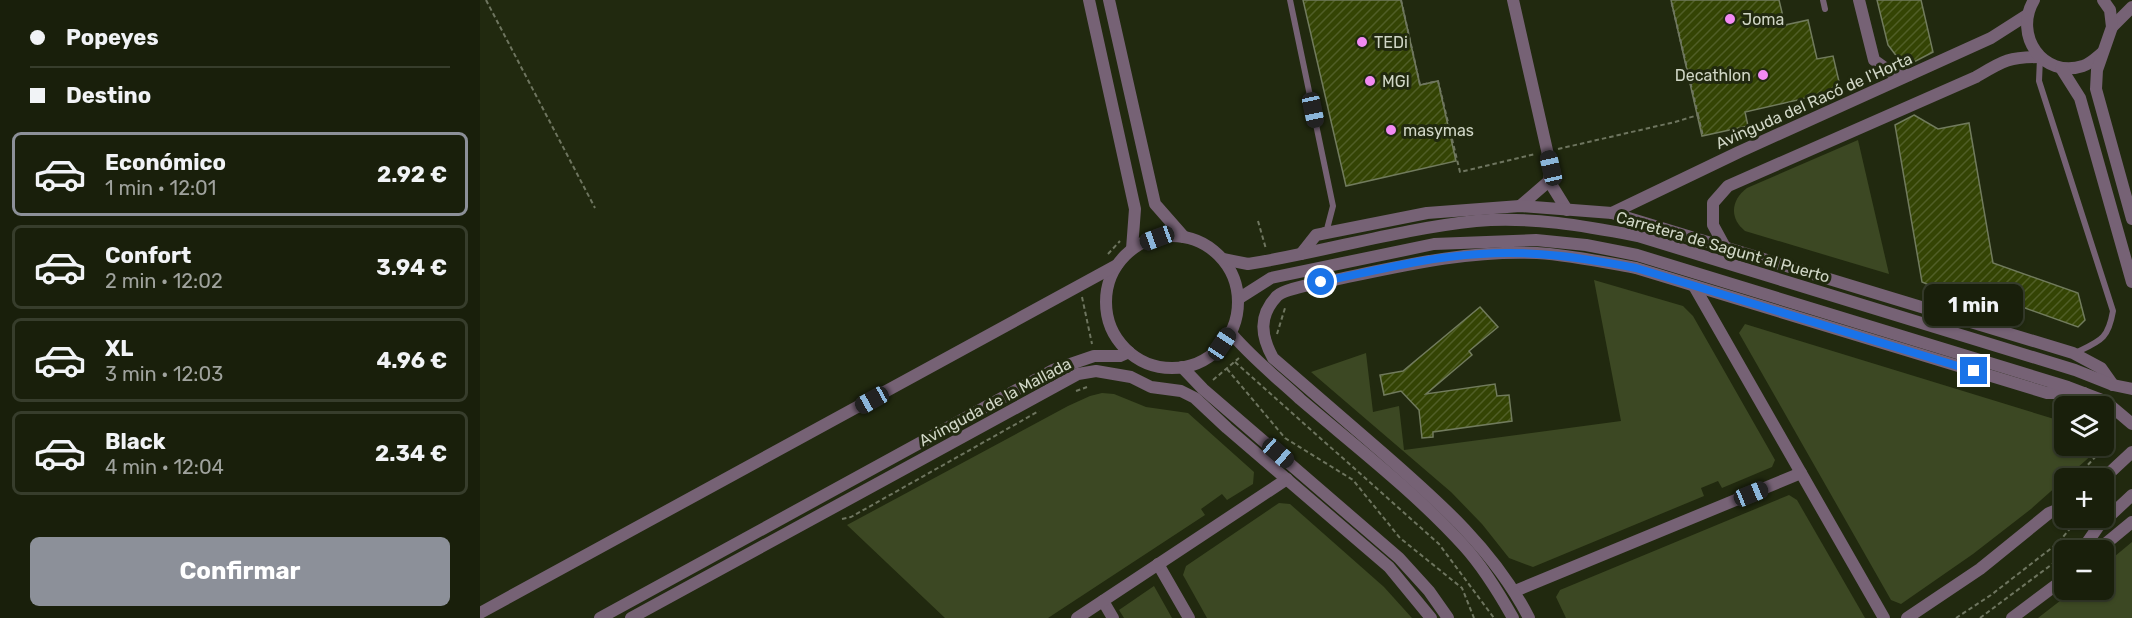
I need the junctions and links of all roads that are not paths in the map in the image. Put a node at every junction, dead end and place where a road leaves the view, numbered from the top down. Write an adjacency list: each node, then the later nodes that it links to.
1 (1089, 0): 25 (street)
2 (1109, 0): 23 (street)
3 (1290, 0): 22 (lane)
4 (1513, 0): 17 (street)
5 (1823, 0): 10 (lane)
6 (1859, 0): 16 (street)
7 (2034, 0): 11 (street)
8 (2103, 0): 12 (street)
9 (2132, 7): 12 (street)
10 (1825, 9)
11 (2027, 15): 14 (street); 16 (street, Avinguda del Racó de l'Horta)
12 (2112, 27): 13 (street)
13 (2102, 52): 15 (street); 21 (street)
14 (2040, 57): 15 (street); 24 (street); 36 (lane)
15 (2061, 68): 31 (street)
16 (1910, 75): 20 (street, Avinguda del Racó de l'Horta)
17 (1549, 181): 18 (street); 19 (street)
18 (1520, 206): 19 (street); 22 (street)
19 (1567, 210): 20 (street)
20 (1612, 213): 24 (street)
21 (2132, 219)
22 (1316, 235): 26 (street)
23 (1184, 237): 25 (street); 27 (street)
24 (1725, 247): 36 (street)
25 (1132, 249): 28 (street)
26 (1301, 254): 27 (street, Carretera de Sagunt al Puerto); 41 (street, Carretera de Sagunt al Puerto)
27 (1223, 259): 33 (street)
28 (1117, 265): 35 (street); 61 (street)
29 (1300, 273): 30 (street); 33 (street, Carretera de Sagunt al Puerto); 43 (street, Carretera de Sagunt al Puerto)
30 (1321, 282): 32 (street); 39 (street)
31 (2132, 282)
32 (1694, 286): 43 (street); 50 (street)
33 (1238, 299): 34 (street)
34 (1230, 332): 37 (street); 40 (street)
35 (1129, 352): 37 (street); 38 (street)
36 (2073, 353): 41 (street)
37 (1182, 367): 45 (street)
38 (1051, 372): 44 (street); 62 (street)
39 (1294, 376): 40 (street); 59 (street)
40 (1278, 379): 69 (street)
41 (2113, 385): 42 (street, Carretera de Sagunt al Puerto)
42 (2132, 389)
43 (2086, 393): 46 (street, Carretera de Sagunt al Puerto)
44 (1039, 396): 47 (street, Avinguda de la Mallada); 63 (street, Avinguda de la Mallada)
45 (1226, 408): 47 (street); 68 (street)
46 (2132, 424)
47 (1227, 428): 51 (street, Avinguda de la Mallada)
48 (2132, 452): 49 (street)
49 (2114, 469)
50 (1802, 473): 59 (street); 71 (street)
51 (1287, 480): 57 (street); 67 (street, Avinguda de la Mallada)
52 (2132, 495): 55 (street)
53 (2054, 511): 72 (street)
54 (2132, 522): 56 (street)
55 (2089, 540)
56 (2110, 540)
57 (1158, 564): 60 (street); 66 (street)
58 (2054, 587): 73 (street)
59 (1515, 591): 70 (street)
60 (1103, 601): 64 (street); 65 (street)
61 (480, 613)
62 (600, 618)
63 (631, 618)
64 (1077, 618)
65 (1113, 618)
66 (1189, 618)
67 (1431, 618)
68 (1448, 618)
69 (1513, 618)
70 (1529, 618)
71 (1884, 618)
72 (1907, 618)
73 (2012, 618)

